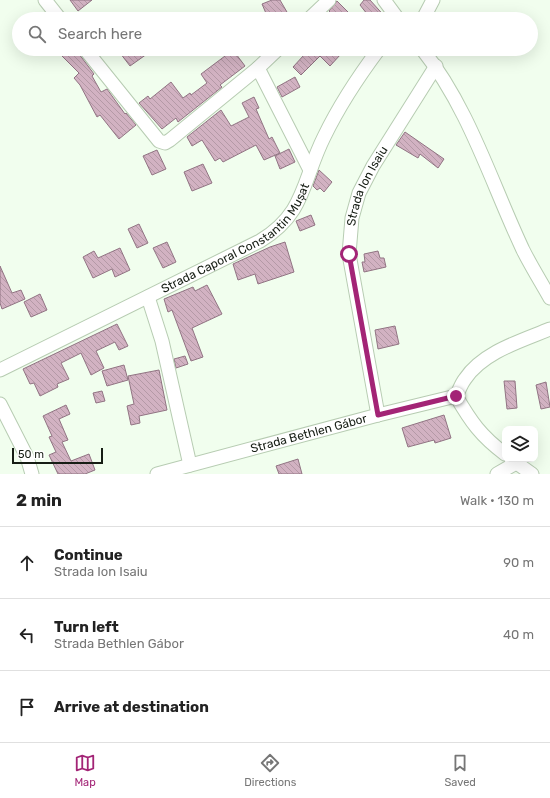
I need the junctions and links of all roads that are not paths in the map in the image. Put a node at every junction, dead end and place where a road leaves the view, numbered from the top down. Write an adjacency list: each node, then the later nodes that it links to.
1 (45, 0): 5 (street)
2 (329, 0): 6 (street)
3 (384, 0): 7 (street)
4 (433, 0): 8 (street)
5 (54, 12)
6 (316, 12)
7 (393, 12)
8 (427, 12)
9 (91, 56): 14 (street)
10 (271, 56): 14 (street)
11 (373, 56): 15 (street, Strada Caporal Constantin Mușat)
12 (428, 56): 13 (street)
13 (436, 66): 17 (street); 22 (street, Strada Ion Isaiu)
14 (258, 68): 15 (street, Strada Caporal Constantin Mușat)
15 (310, 170): 16 (street, Strada Caporal Constantin Mușat)
16 (148, 297): 19 (street, Strada Caporal Constantin Mușat); 26 (street, Strada Caporal Constantin Mușat)
17 (550, 298)
18 (550, 329): 20 (street)
19 (0, 370)
20 (456, 396): 22 (street, Strada Bethlen Gábor); 23 (street)
21 (0, 404): 27 (street)
22 (378, 415): 26 (street, Strada Bethlen Gábor)
23 (502, 452)
24 (512, 462): 29 (street)
25 (514, 462): 30 (street)
26 (190, 464): 28 (street, Strada Bethlen Gábor)
27 (32, 474)
28 (157, 474)
29 (497, 474)
30 (532, 474)

